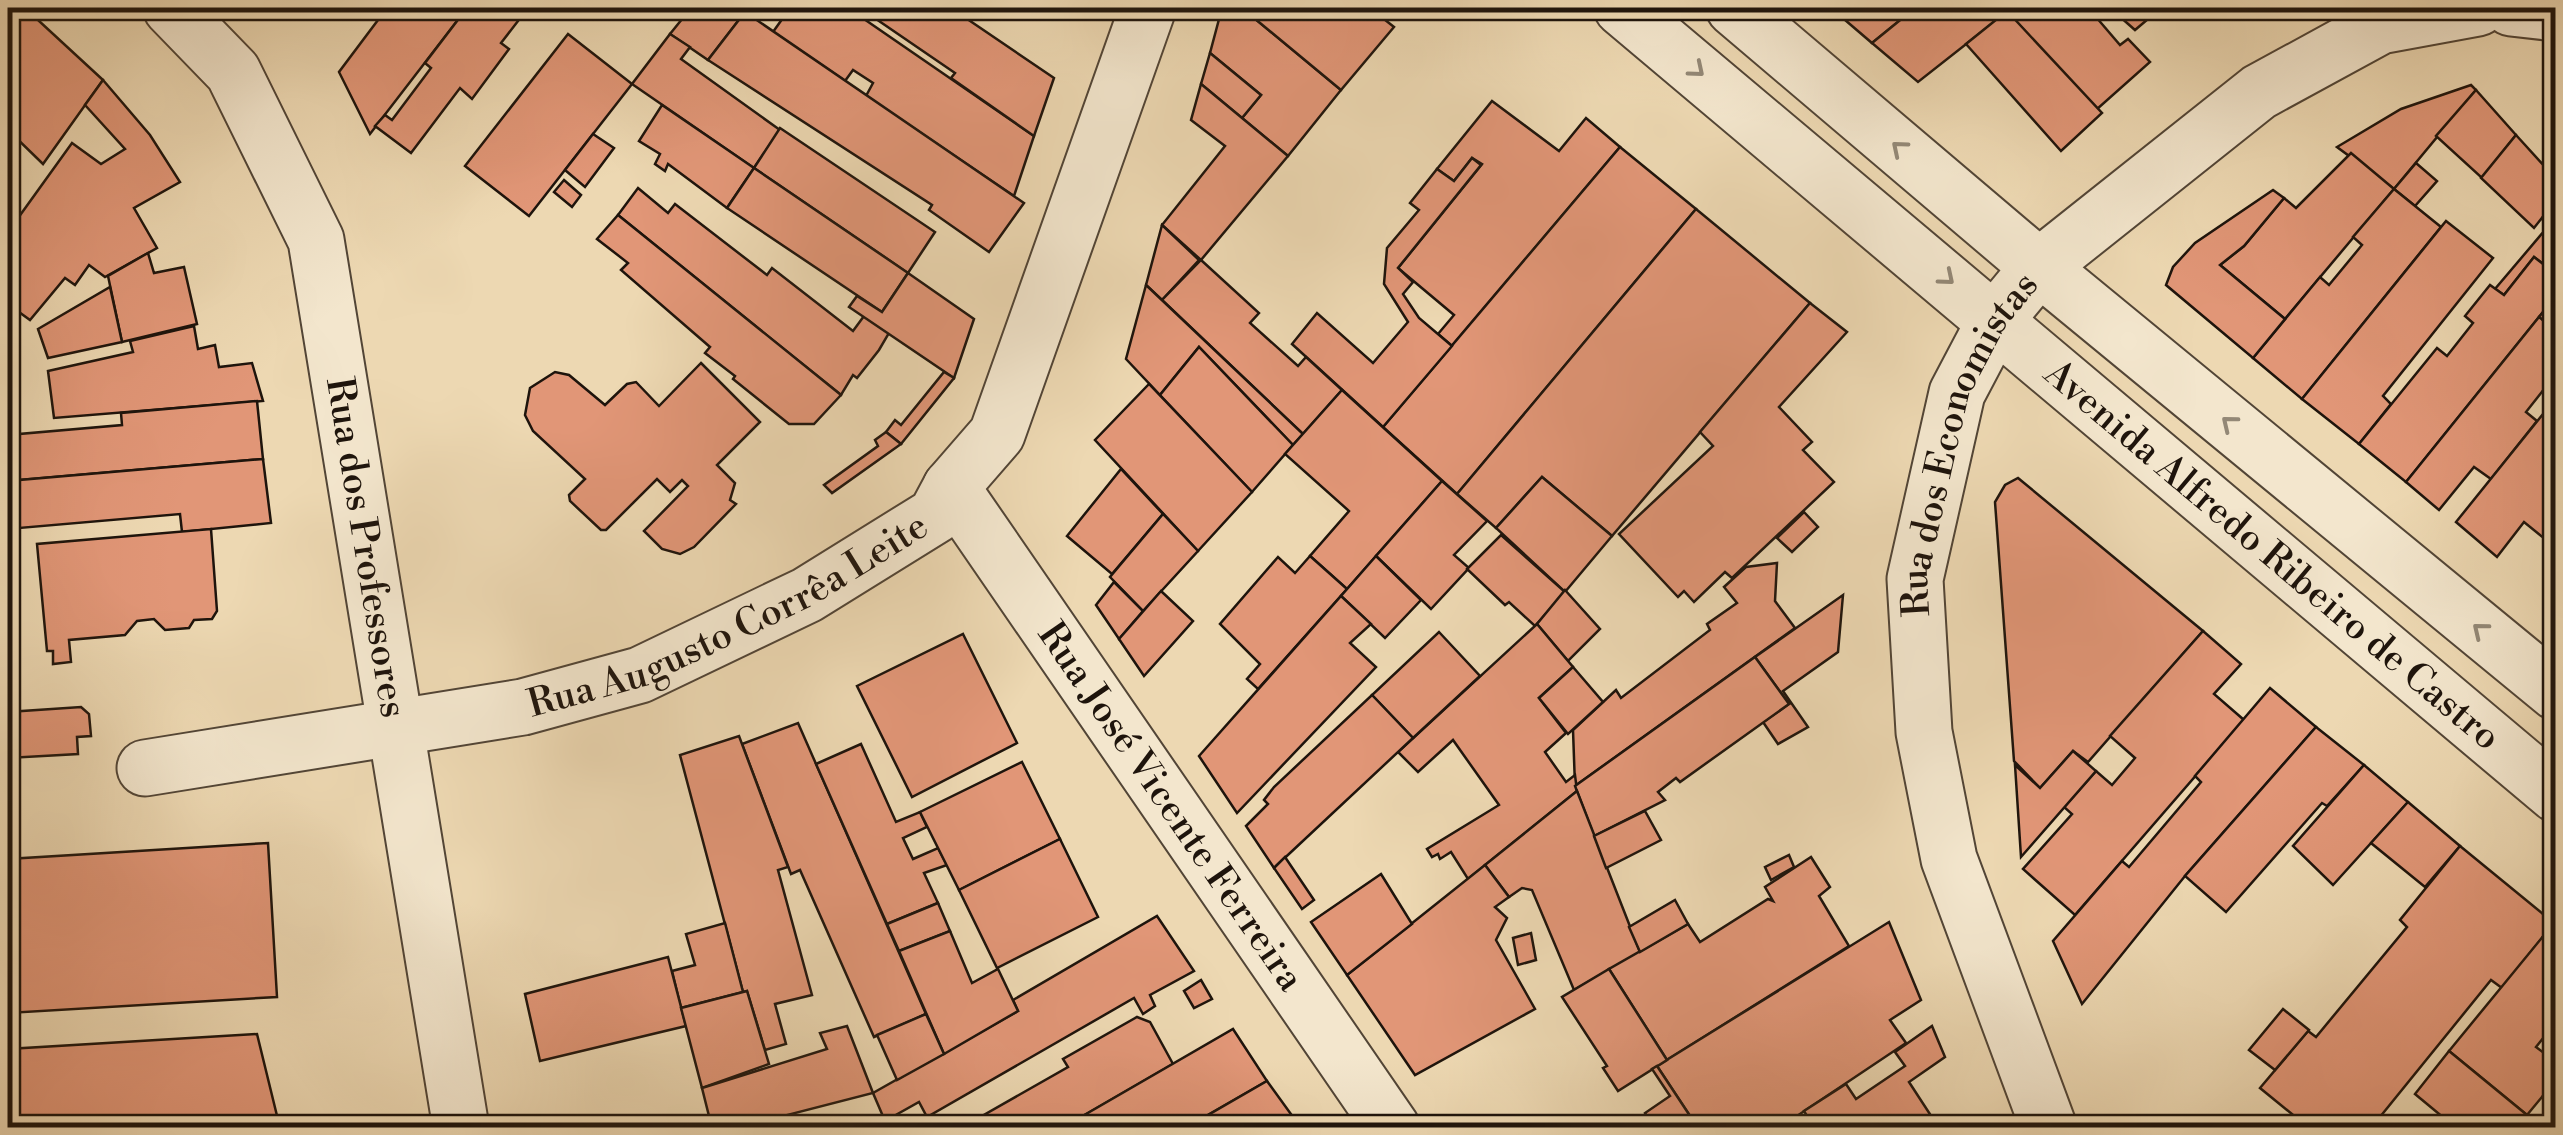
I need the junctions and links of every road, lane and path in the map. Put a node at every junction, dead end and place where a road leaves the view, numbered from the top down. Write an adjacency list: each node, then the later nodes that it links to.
1 (171, 8): 12 (street, Rua dos Professores)
2 (1148, 8): 10 (street, Rua Augusto Corrêa Leite)
3 (1622, 8): 9 (street, Avenida Alfredo Ribeiro de Castro, one-way to 9)
4 (1734, 8): 8 (street, Avenida Alfredo Ribeiro de Castro, one-way to 4)
5 (2478, 8): 8 (street, Rua dos Economistas)
6 (2511, 8): 7 (street)
7 (2556, 13)
8 (2040, 267): 9 (street, Rua dos Economistas); 11 (street, Avenida Alfredo Ribeiro de Castro, one-way to 8)
9 (1996, 318): 14 (street, Avenida Alfredo Ribeiro de Castro); 17 (street, Rua dos Economistas)
10 (951, 486): 12 (street, Rua Augusto Corrêa Leite); 16 (street, Rua José Vicente Ferreira)
11 (2556, 692)
12 (398, 730): 13 (street, Rua Augusto Corrêa Leite); 15 (street, Rua dos Professores)
13 (145, 768)
14 (2556, 794)
15 (461, 1128)
16 (1392, 1128)
17 (2049, 1128)

